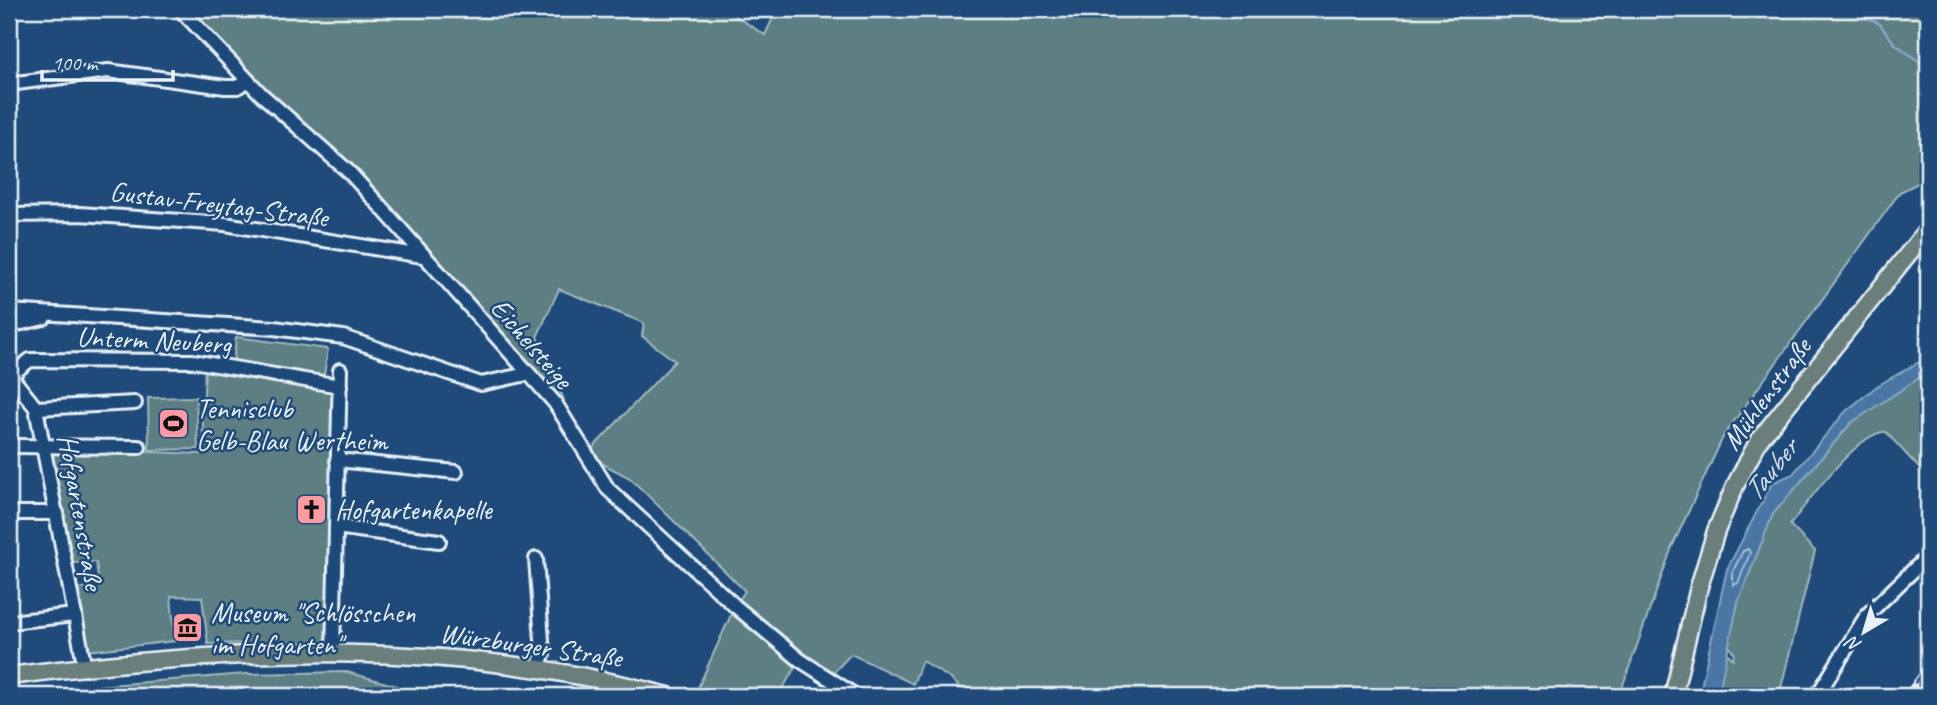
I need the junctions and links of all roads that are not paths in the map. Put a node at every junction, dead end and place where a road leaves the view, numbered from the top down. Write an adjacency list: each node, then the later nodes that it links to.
1 (180, 9): 2 (street, Eichelsteige)
2 (247, 81): 3 (street); 6 (street, Eichelsteige)
3 (9, 84)
4 (9, 215): 6 (street, Gustav-Freytag-Straße)
5 (1928, 229): 36 (main road, Mühlenstraße)
6 (423, 256): 12 (street, Eichelsteige)
7 (9, 311): 8 (street)
8 (58, 314): 9 (street); 12 (street)
9 (9, 326)
10 (340, 370): 13 (street)
11 (10, 374): 13 (street, Unterm Neuberg); 15 (street, Hofgartenstraße)
12 (527, 374): 35 (street, Eichelsteige)
13 (340, 386): 19 (street)
14 (135, 403): 15 (street)
15 (36, 408): 17 (street, Hofgartenstraße)
16 (9, 446): 17 (street)
17 (44, 446): 18 (street); 22 (street, Hofgartenstraße)
18 (139, 447)
19 (337, 460): 20 (street); 23 (street)
20 (456, 472)
21 (9, 513): 22 (street)
22 (57, 513): 27 (street, Hofgartenstraße)
23 (336, 527): 24 (street); 29 (street)
24 (439, 541)
25 (1928, 556): 37 (street)
26 (536, 559): 31 (street)
27 (75, 615): 28 (street); 30 (street, Hofgartenstraße)
28 (9, 622)
29 (333, 652): 30 (main road, Würzburger Straße); 31 (main road, Würzburger Straße)
30 (85, 669): 32 (main road, Würzburger Straße)
31 (538, 669): 34 (main road, Würzburger Straße)
32 (9, 676)
33 (1928, 681): 38 (street)
34 (668, 696)
35 (856, 696)
36 (1673, 696)
37 (1817, 696)
38 (1920, 696)

